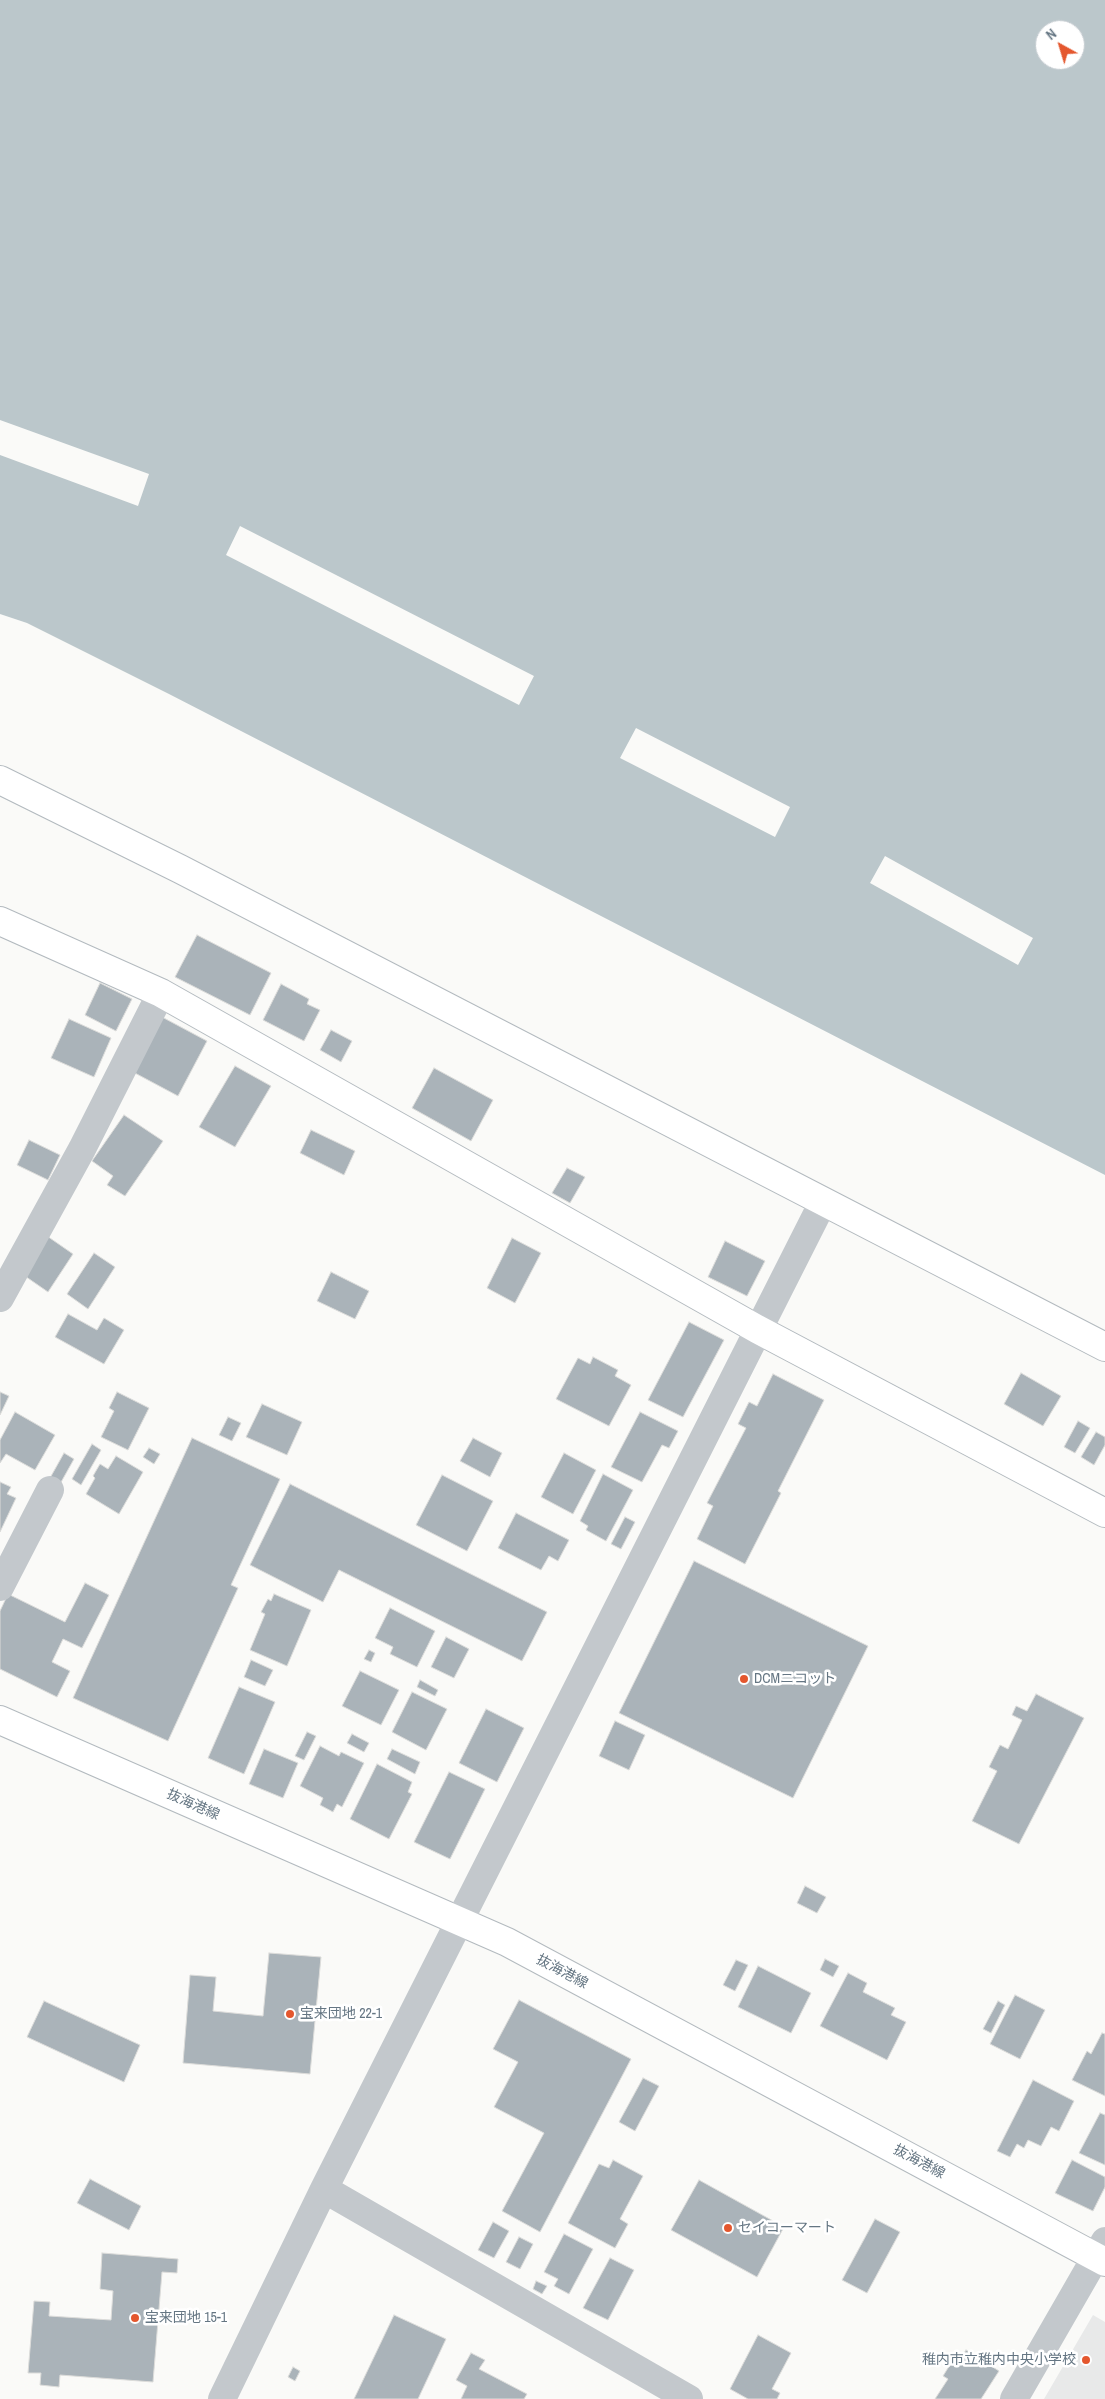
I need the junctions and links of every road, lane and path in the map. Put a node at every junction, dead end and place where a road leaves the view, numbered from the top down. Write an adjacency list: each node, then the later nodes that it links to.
1 (0, 780): 4 (street)
2 (0, 921): 3 (street)
3 (161, 993): 5 (street); 6 (street)
4 (823, 1202): 6 (street); 7 (street)
5 (0, 1298)
6 (758, 1330): 9 (street); 12 (street)
7 (1105, 1347)
8 (50, 1490): 10 (street)
9 (1105, 1513)
10 (0, 1586)
11 (0, 1720): 12 (street, 抜海港線)
12 (460, 1922): 13 (street); 14 (street, 抜海港線)
13 (324, 2190): 15 (street); 16 (street)
14 (1102, 2254): 17 (street)
15 (222, 2399)
16 (689, 2399)
17 (1014, 2399)

